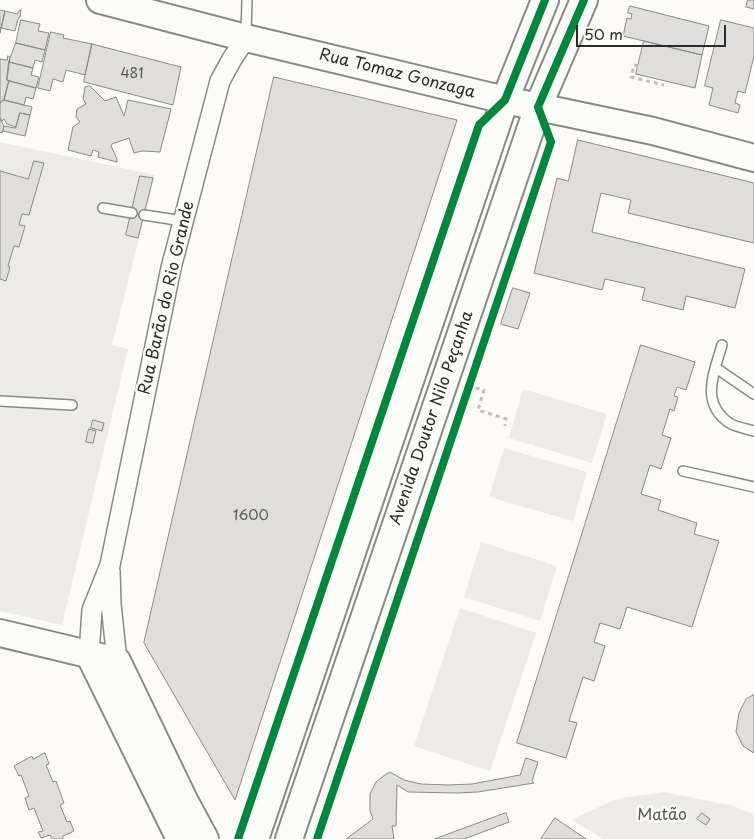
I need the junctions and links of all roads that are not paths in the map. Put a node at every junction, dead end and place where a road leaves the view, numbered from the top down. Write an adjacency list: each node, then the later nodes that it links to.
1 (100, 0): 5 (main road, Rua Tomaz Gonzaga)
2 (247, 0): 5 (lane)
3 (545, 0): 6 (main road, Avenida Doutor Nilo Peçanha)
4 (584, 0): 7 (main road, Avenida Doutor Nilo Peçanha)
5 (246, 38): 6 (main road, Rua Tomaz Gonzaga); 12 (street, Rua Barão do Rio Grande)
6 (505, 100): 7 (main road, Rua Tomaz Gonzaga); 29 (main road, Avenida Doutor Nilo Peçanha)
7 (538, 107): 8 (main road, Rua Tomaz Gonzaga); 30 (main road, Avenida Doutor Nilo Peçanha)
8 (754, 158)
9 (104, 208): 10 (lane)
10 (132, 213)
11 (144, 215): 12 (lane)
12 (183, 221): 21 (street, Rua Barão do Rio Grande)
13 (722, 345): 14 (lane)
14 (716, 368): 15 (lane); 18 (lane)
15 (754, 394)
16 (0, 401): 17 (lane)
17 (72, 405)
18 (754, 431)
19 (683, 471): 20 (lane)
20 (754, 487)
21 (110, 565): 23 (street, Rua Barão do Rio Grande); 24 (street, Rua Barão do Rio Grande)
22 (0, 633): 23 (main road)
23 (89, 654): 24 (main road); 25 (main road)
24 (117, 661): 26 (main road)
25 (153, 785): 26 (main road); 27 (main road)
26 (184, 800): 28 (main road)
27 (180, 839)
28 (205, 839)
29 (255, 839)
30 (289, 839)

